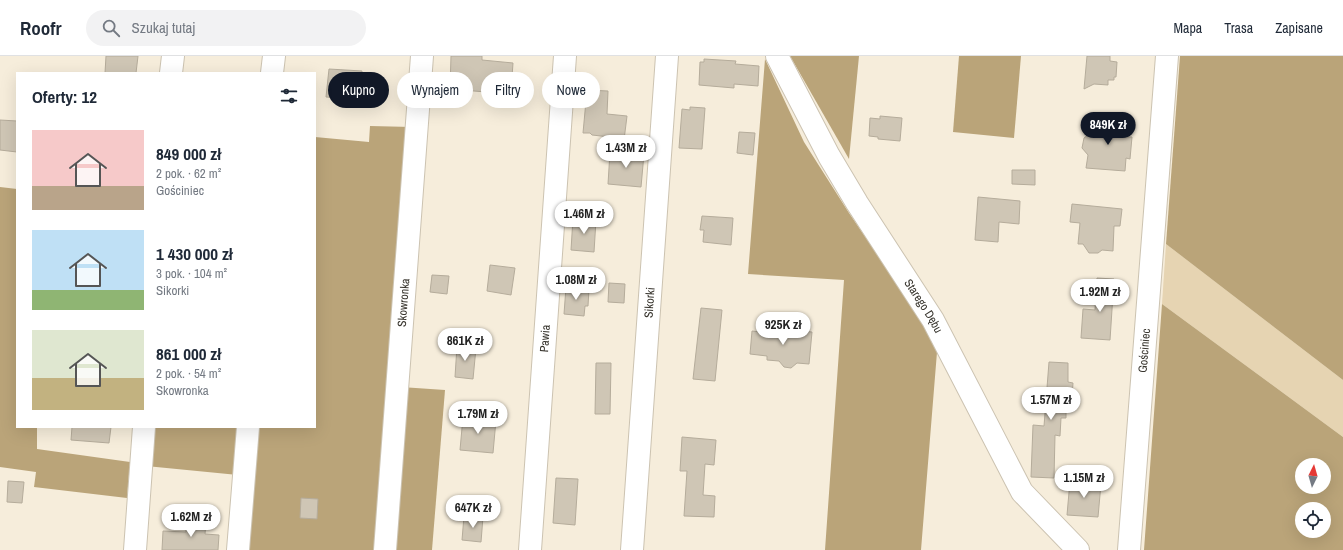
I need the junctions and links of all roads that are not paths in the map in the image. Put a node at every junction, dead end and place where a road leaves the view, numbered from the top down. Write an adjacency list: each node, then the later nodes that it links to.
1 (173, 56): 8 (street)
2 (274, 56): 9 (street)
3 (422, 56): 14 (street, Skowronka)
4 (565, 56): 15 (street, Pawia)
5 (668, 56): 16 (street, Sikorki)
6 (777, 56): 17 (street, Starego Dębu)
7 (1167, 56): 18 (street, Gościniec)
8 (171, 72)
9 (272, 72)
10 (144, 428): 12 (street)
11 (248, 428): 13 (street)
12 (135, 550)
13 (238, 550)
14 (385, 550)
15 (530, 550)
16 (632, 550)
17 (1078, 550)
18 (1129, 550)

